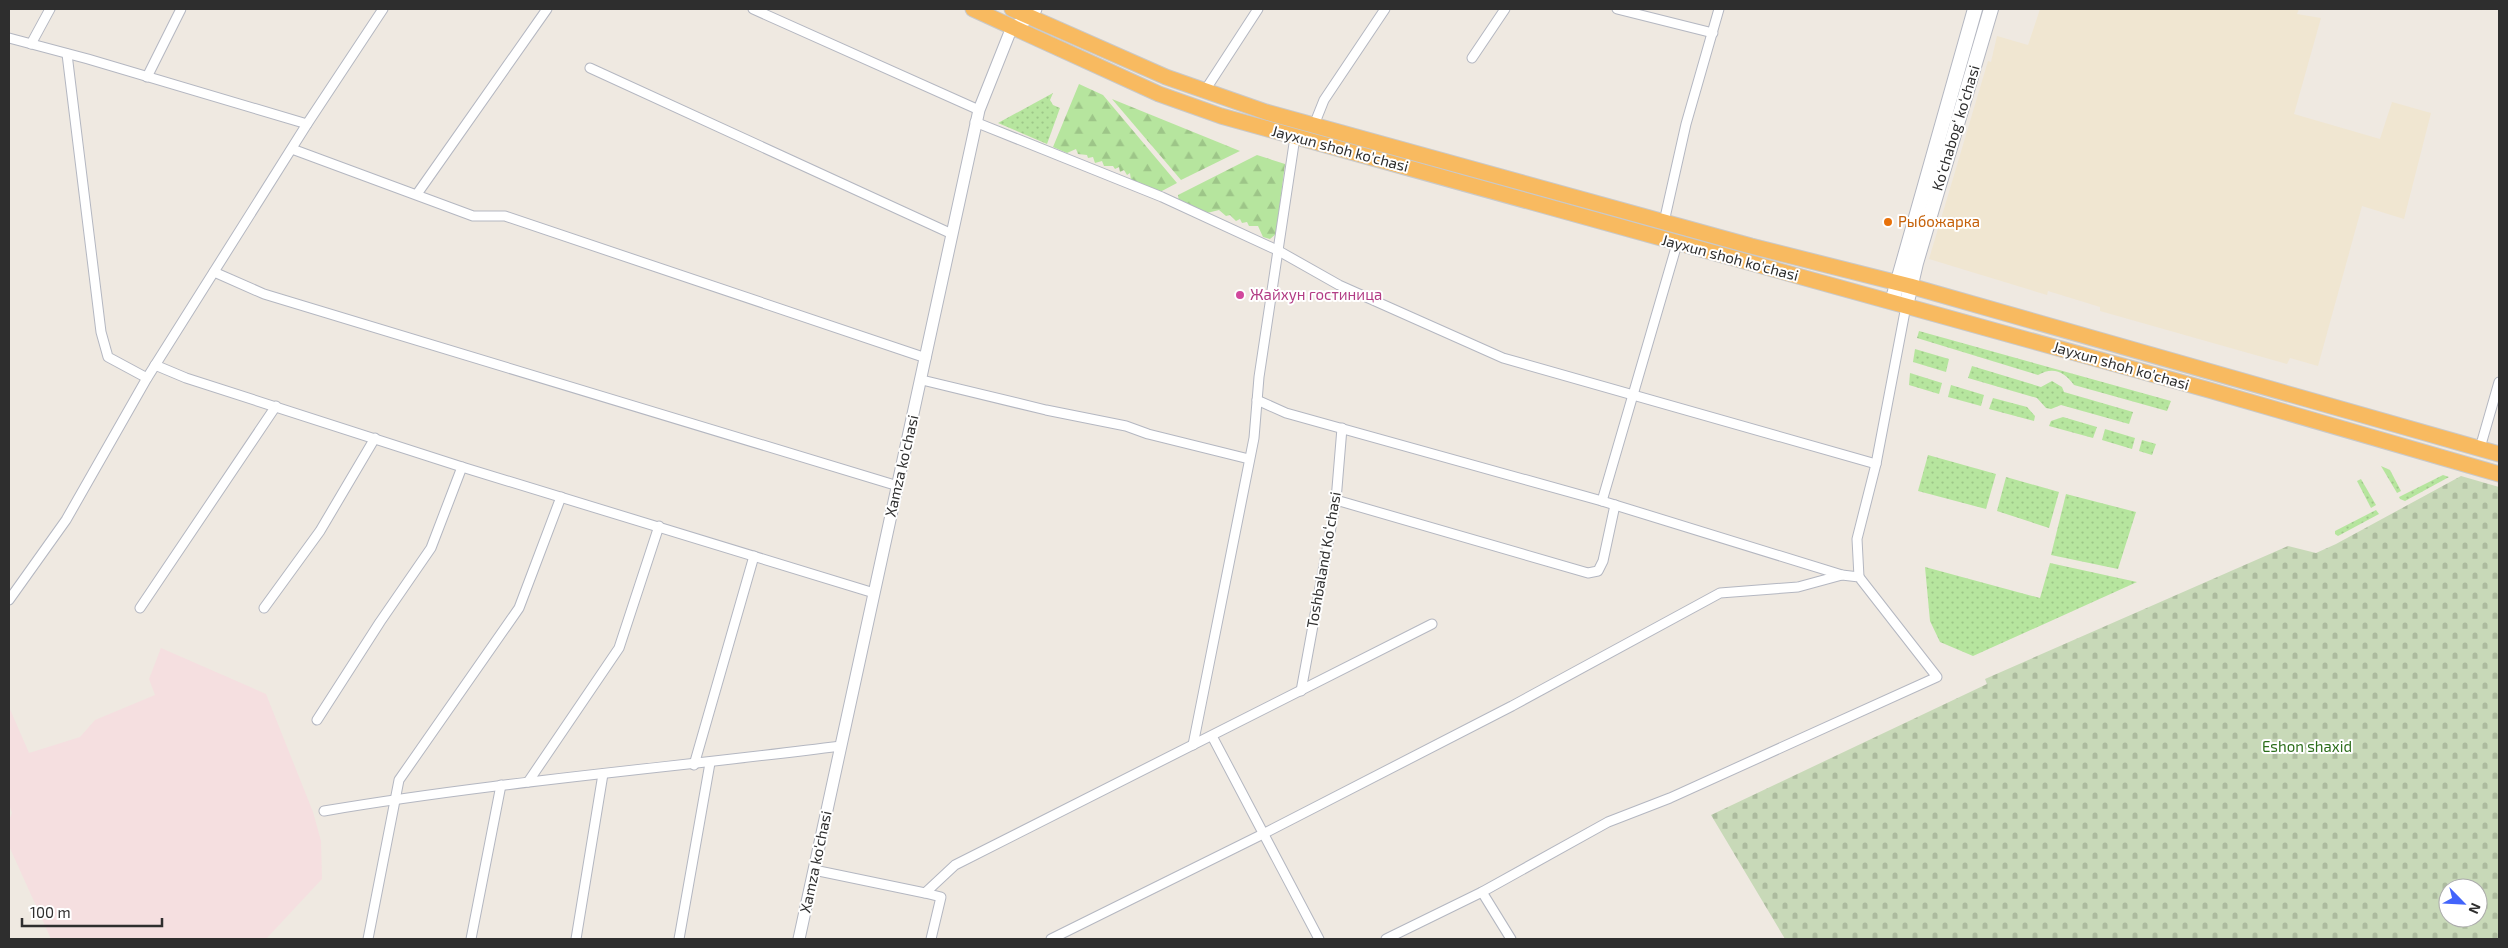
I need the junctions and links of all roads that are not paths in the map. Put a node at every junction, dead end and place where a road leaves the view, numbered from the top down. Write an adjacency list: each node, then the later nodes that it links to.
1 (50, 9): 21 (street)
2 (181, 9): 25 (street)
3 (383, 9): 29 (street)
4 (547, 9): 33 (street)
5 (753, 9): 27 (street)
6 (973, 9): 16 (highway, Jayxun shoh ko'chasi)
7 (1012, 9): 15 (highway, Jayxun shoh ko'chasi)
8 (1258, 9): 26 (street)
9 (1384, 9): 30 (street)
10 (1505, 9): 23 (street)
11 (1618, 9): 17 (street)
12 (1719, 9): 17 (street)
13 (1975, 9): 18 (main road, Ko‘chabog‘ ko‘chasi)
14 (1991, 9): 20 (main road, Ko‘chabog‘ ko‘chasi)
15 (1033, 13): 16 (street); 26 (highway, Jayxun shoh ko'chasi)
16 (1012, 27): 27 (street, Xamza ko'chasi); 31 (highway, Jayxun shoh ko'chasi)
17 (1713, 33): 34 (street)
18 (1968, 33): 20 (street); 39 (main road, Ko‘chabog‘ ko‘chasi)
19 (9, 38): 21 (street)
20 (1983, 38): 39 (main road, Ko‘chabog‘ ko‘chasi)
21 (31, 44): 22 (street)
22 (67, 54): 25 (street); 45 (street)
23 (1472, 58)
24 (590, 68): 35 (street)
25 (148, 78): 29 (street)
26 (1204, 92): 30 (highway, Jayxun shoh ko'chasi)
27 (978, 110): 28 (street, Xamza ko'chasi)
28 (976, 122): 35 (street, Xamza ko'chasi); 37 (street)
29 (307, 124): 32 (street)
30 (1314, 125): 34 (highway, Jayxun shoh ko'chasi)
31 (1295, 137): 36 (highway, Jayxun shoh ko'chasi); 37 (street)
32 (292, 149): 33 (street); 38 (street)
33 (417, 194): 43 (street)
34 (1664, 222): 39 (highway, Jayxun shoh ko'chasi)
35 (952, 234): 43 (street, Xamza ko'chasi)
36 (1677, 244): 40 (highway, Jayxun shoh ko'chasi); 48 (street)
37 (1277, 250): 48 (street); 49 (street)
38 (214, 272): 44 (street); 63 (street)
39 (1903, 284): 40 (main road, Ko‘chabog‘ ko‘chasi); 41 (highway, Jayxun shoh ko'chasi)
40 (1899, 304): 42 (highway, Jayxun shoh ko'chasi); 60 (street)
41 (2072, 333): 42 (highway); 51 (highway, Jayxun shoh ko'chasi)
42 (2067, 351): 52 (highway, Jayxun shoh ko'chasi)
43 (926, 358): 46 (street, Xamza ko'chasi)
44 (156, 365): 45 (street); 50 (street)
45 (147, 378): 73 (street)
46 (922, 380): 58 (street); 63 (street, Xamza ko'chasi)
47 (2499, 382): 56 (street)
48 (1633, 396): 60 (street); 66 (street)
49 (1257, 400): 53 (street); 58 (street)
50 (276, 406): 54 (street); 74 (street)
51 (2336, 409): 52 (highway); 55 (highway, Jayxun shoh ko'chasi)
52 (2330, 425): 59 (highway, Jayxun shoh ko'chasi)
53 (1342, 428): 65 (street, Toshbaland Koʻchasi); 66 (street)
54 (375, 438): 61 (street); 75 (street)
55 (2465, 444): 56 (highway, Jayxun shoh ko'chasi); 59 (highway)
56 (2480, 448): 57 (highway, Jayxun shoh ko'chasi)
57 (2499, 454)
58 (1250, 458): 81 (street)
59 (2460, 462): 62 (highway, Jayxun shoh ko'chasi)
60 (1876, 464): 71 (street)
61 (462, 467): 64 (street); 78 (street)
62 (2499, 474)
63 (898, 486): 72 (street, Xamza ko'chasi)
64 (561, 497): 68 (street); 87 (street)
65 (1336, 500): 67 (street); 77 (street, Toshbaland Koʻchasi)
66 (1602, 501): 67 (street)
67 (1615, 506): 70 (street)
68 (659, 526): 69 (street); 85 (street)
69 (754, 556): 72 (street); 83 (street)
70 (1842, 575): 71 (street); 89 (street)
71 (1859, 576): 91 (street)
72 (874, 593): 80 (street, Xamza ko'chasi)
73 (9, 600)
74 (140, 608)
75 (264, 608)
76 (1432, 624): 77 (street)
77 (1301, 691): 79 (street)
78 (317, 720)
79 (1212, 736): 81 (street); 89 (street)
80 (841, 746): 82 (street); 90 (street, Xamza ko'chasi)
81 (1193, 746): 92 (street)
82 (710, 763): 83 (street); 96 (street)
83 (694, 765): 84 (street)
84 (603, 774): 85 (street); 95 (street)
85 (528, 782): 86 (street)
86 (501, 785): 87 (street); 94 (street)
87 (396, 798): 88 (street); 93 (street)
88 (324, 811)
89 (1263, 834): 99 (street); 100 (street)
90 (814, 870): 92 (street); 97 (street, Xamza ko'chasi)
91 (1482, 892): 101 (street); 102 (street)
92 (925, 893): 98 (street)
93 (368, 939)
94 (471, 939)
95 (576, 939)
96 (679, 939)
97 (799, 939)
98 (931, 939)
99 (1051, 939)
100 (1318, 939)
101 (1386, 939)
102 (1511, 939)

